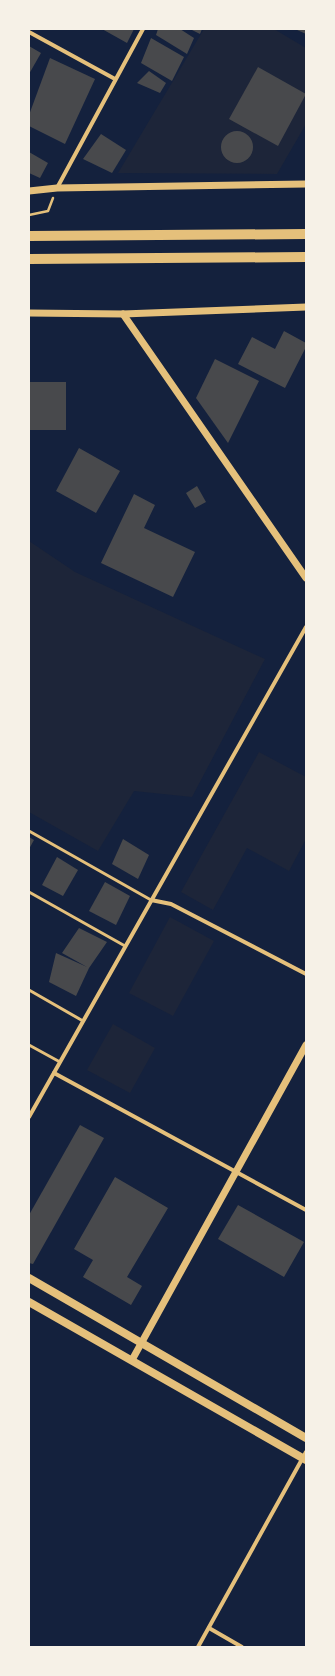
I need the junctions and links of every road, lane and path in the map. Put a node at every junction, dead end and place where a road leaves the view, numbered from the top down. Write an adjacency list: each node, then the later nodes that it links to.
1 (143, 29): 3 (street)
2 (29, 32): 3 (street)
3 (115, 79): 5 (street)
4 (306, 184): 5 (street)
5 (57, 188): 6 (street); 7 (path)
6 (29, 191)
7 (29, 215)
8 (306, 234): 9 (highway)
9 (29, 236)
10 (306, 257): 11 (highway)
11 (29, 258)
12 (306, 307): 14 (street)
13 (29, 314): 14 (street)
14 (123, 314): 15 (street)
15 (306, 578)
16 (306, 627): 19 (street)
17 (29, 831): 19 (lane)
18 (29, 892): 20 (lane)
19 (151, 900): 20 (street); 21 (street)
20 (125, 946): 23 (street)
21 (306, 974)
22 (29, 990): 23 (lane)
23 (83, 1021): 26 (street)
24 (29, 1045): 26 (lane)
25 (306, 1045): 29 (street)
26 (60, 1062): 27 (street)
27 (54, 1073): 28 (street); 29 (street)
28 (29, 1117)
29 (236, 1172): 30 (street); 33 (street)
30 (306, 1210)
31 (29, 1278): 33 (main road)
32 (29, 1302): 34 (main road)
33 (141, 1343): 34 (street); 35 (main road)
34 (132, 1360): 36 (main road)
35 (306, 1438)
36 (305, 1457): 37 (street)
37 (209, 1628): 38 (street); 39 (street)
38 (198, 1647)
39 (242, 1647)

